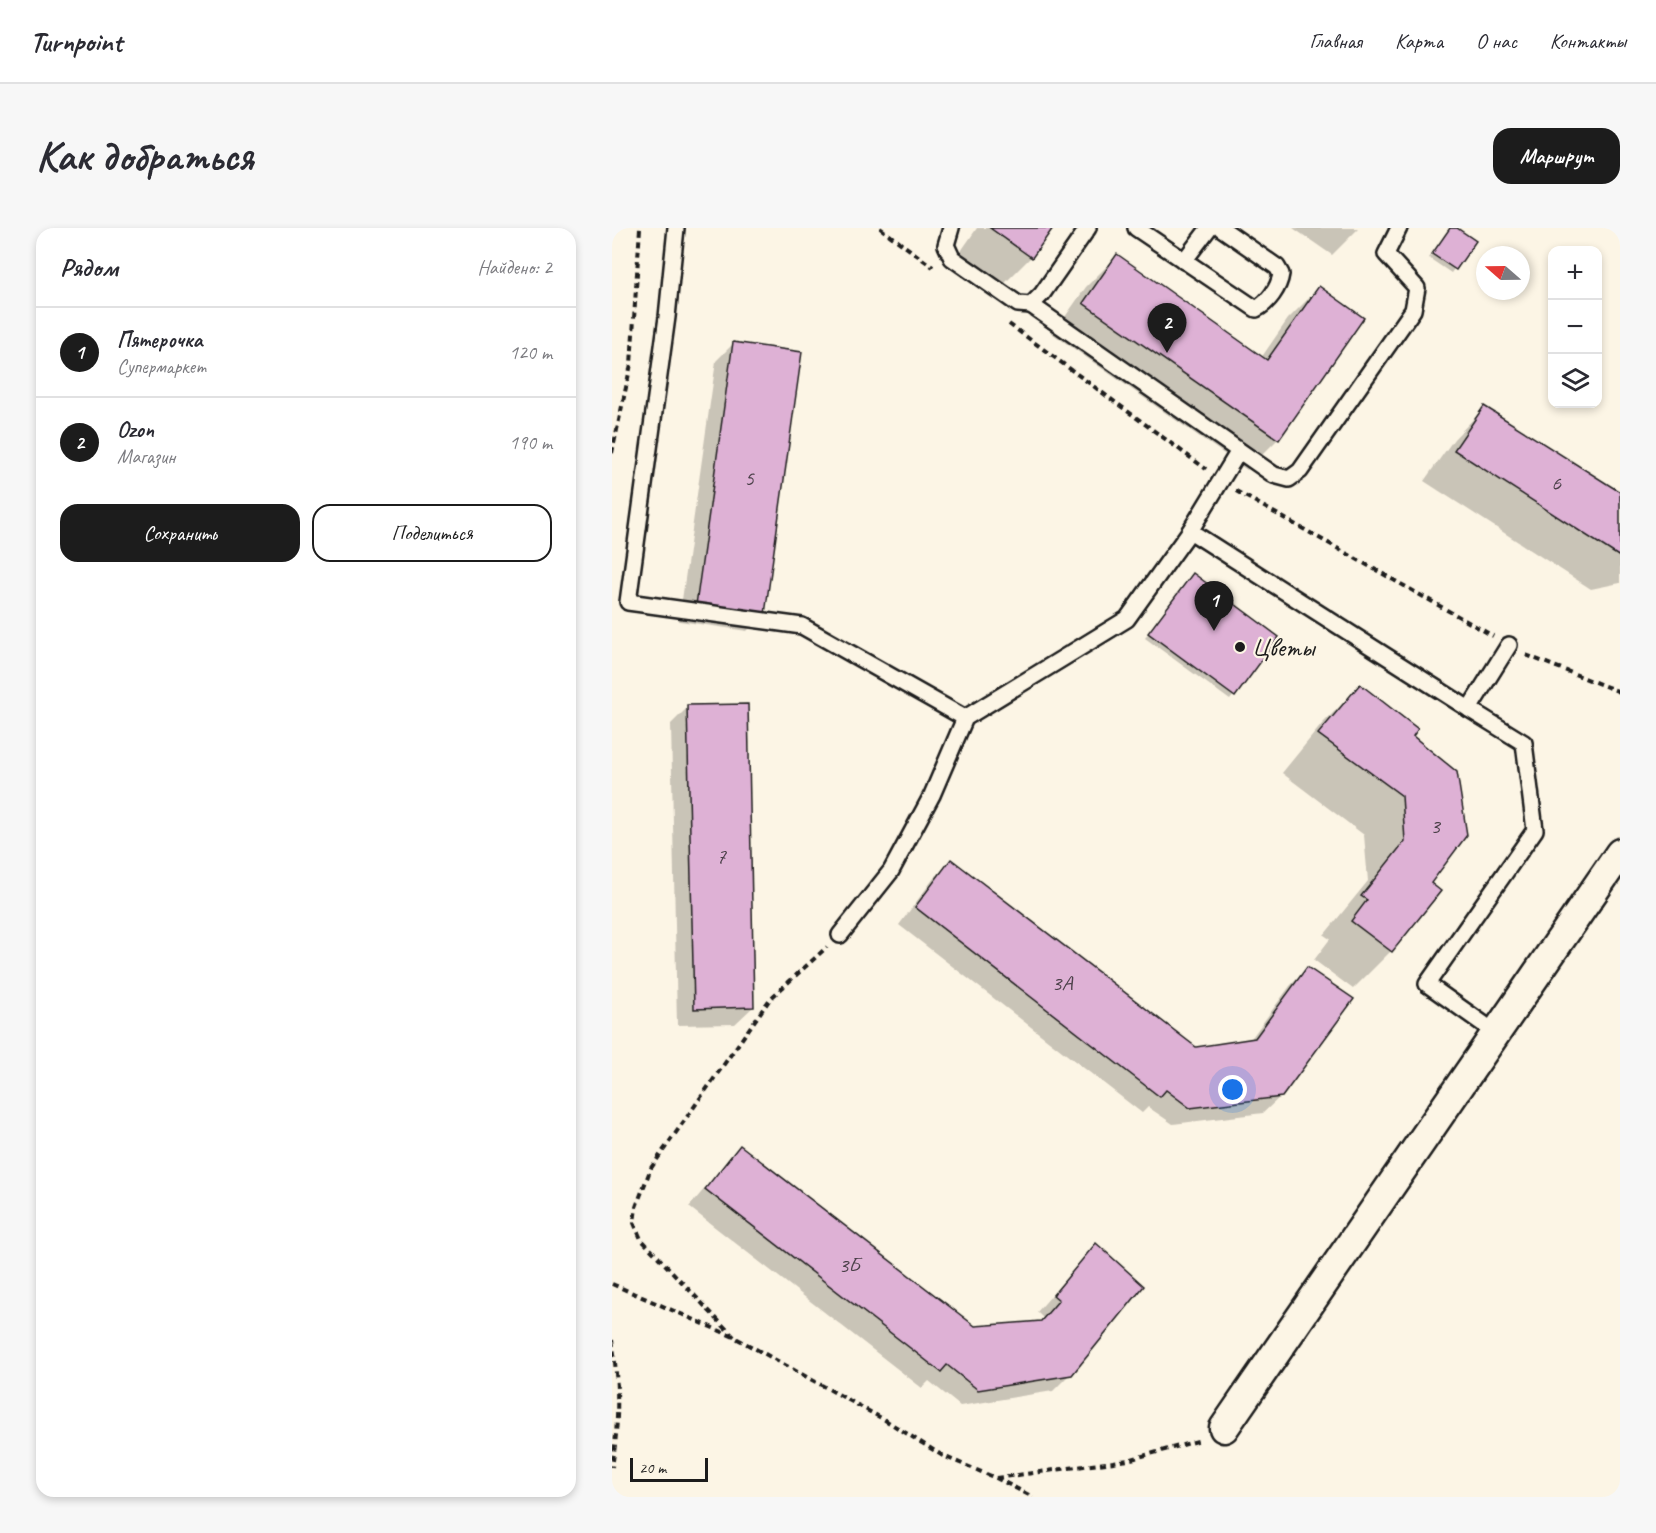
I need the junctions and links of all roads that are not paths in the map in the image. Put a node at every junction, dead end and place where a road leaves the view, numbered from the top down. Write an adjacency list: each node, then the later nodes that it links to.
1 (676, 228): 14 (lane)
2 (951, 228): 9 (lane)
3 (1088, 228): 9 (lane)
4 (1136, 228): 8 (lane)
5 (1209, 228): 8 (lane)
6 (1221, 228): 8 (lane)
7 (1399, 228): 10 (lane)
8 (1184, 261)
9 (1031, 305): 10 (lane)
10 (1239, 451): 11 (lane)
11 (1190, 531): 13 (lane); 14 (lane)
12 (1509, 645): 13 (lane)
13 (1469, 709): 17 (lane)
14 (965, 718): 16 (lane)
15 (1620, 853): 17 (street)
16 (840, 935)
17 (1496, 1033): 18 (street)
18 (1224, 1428)

